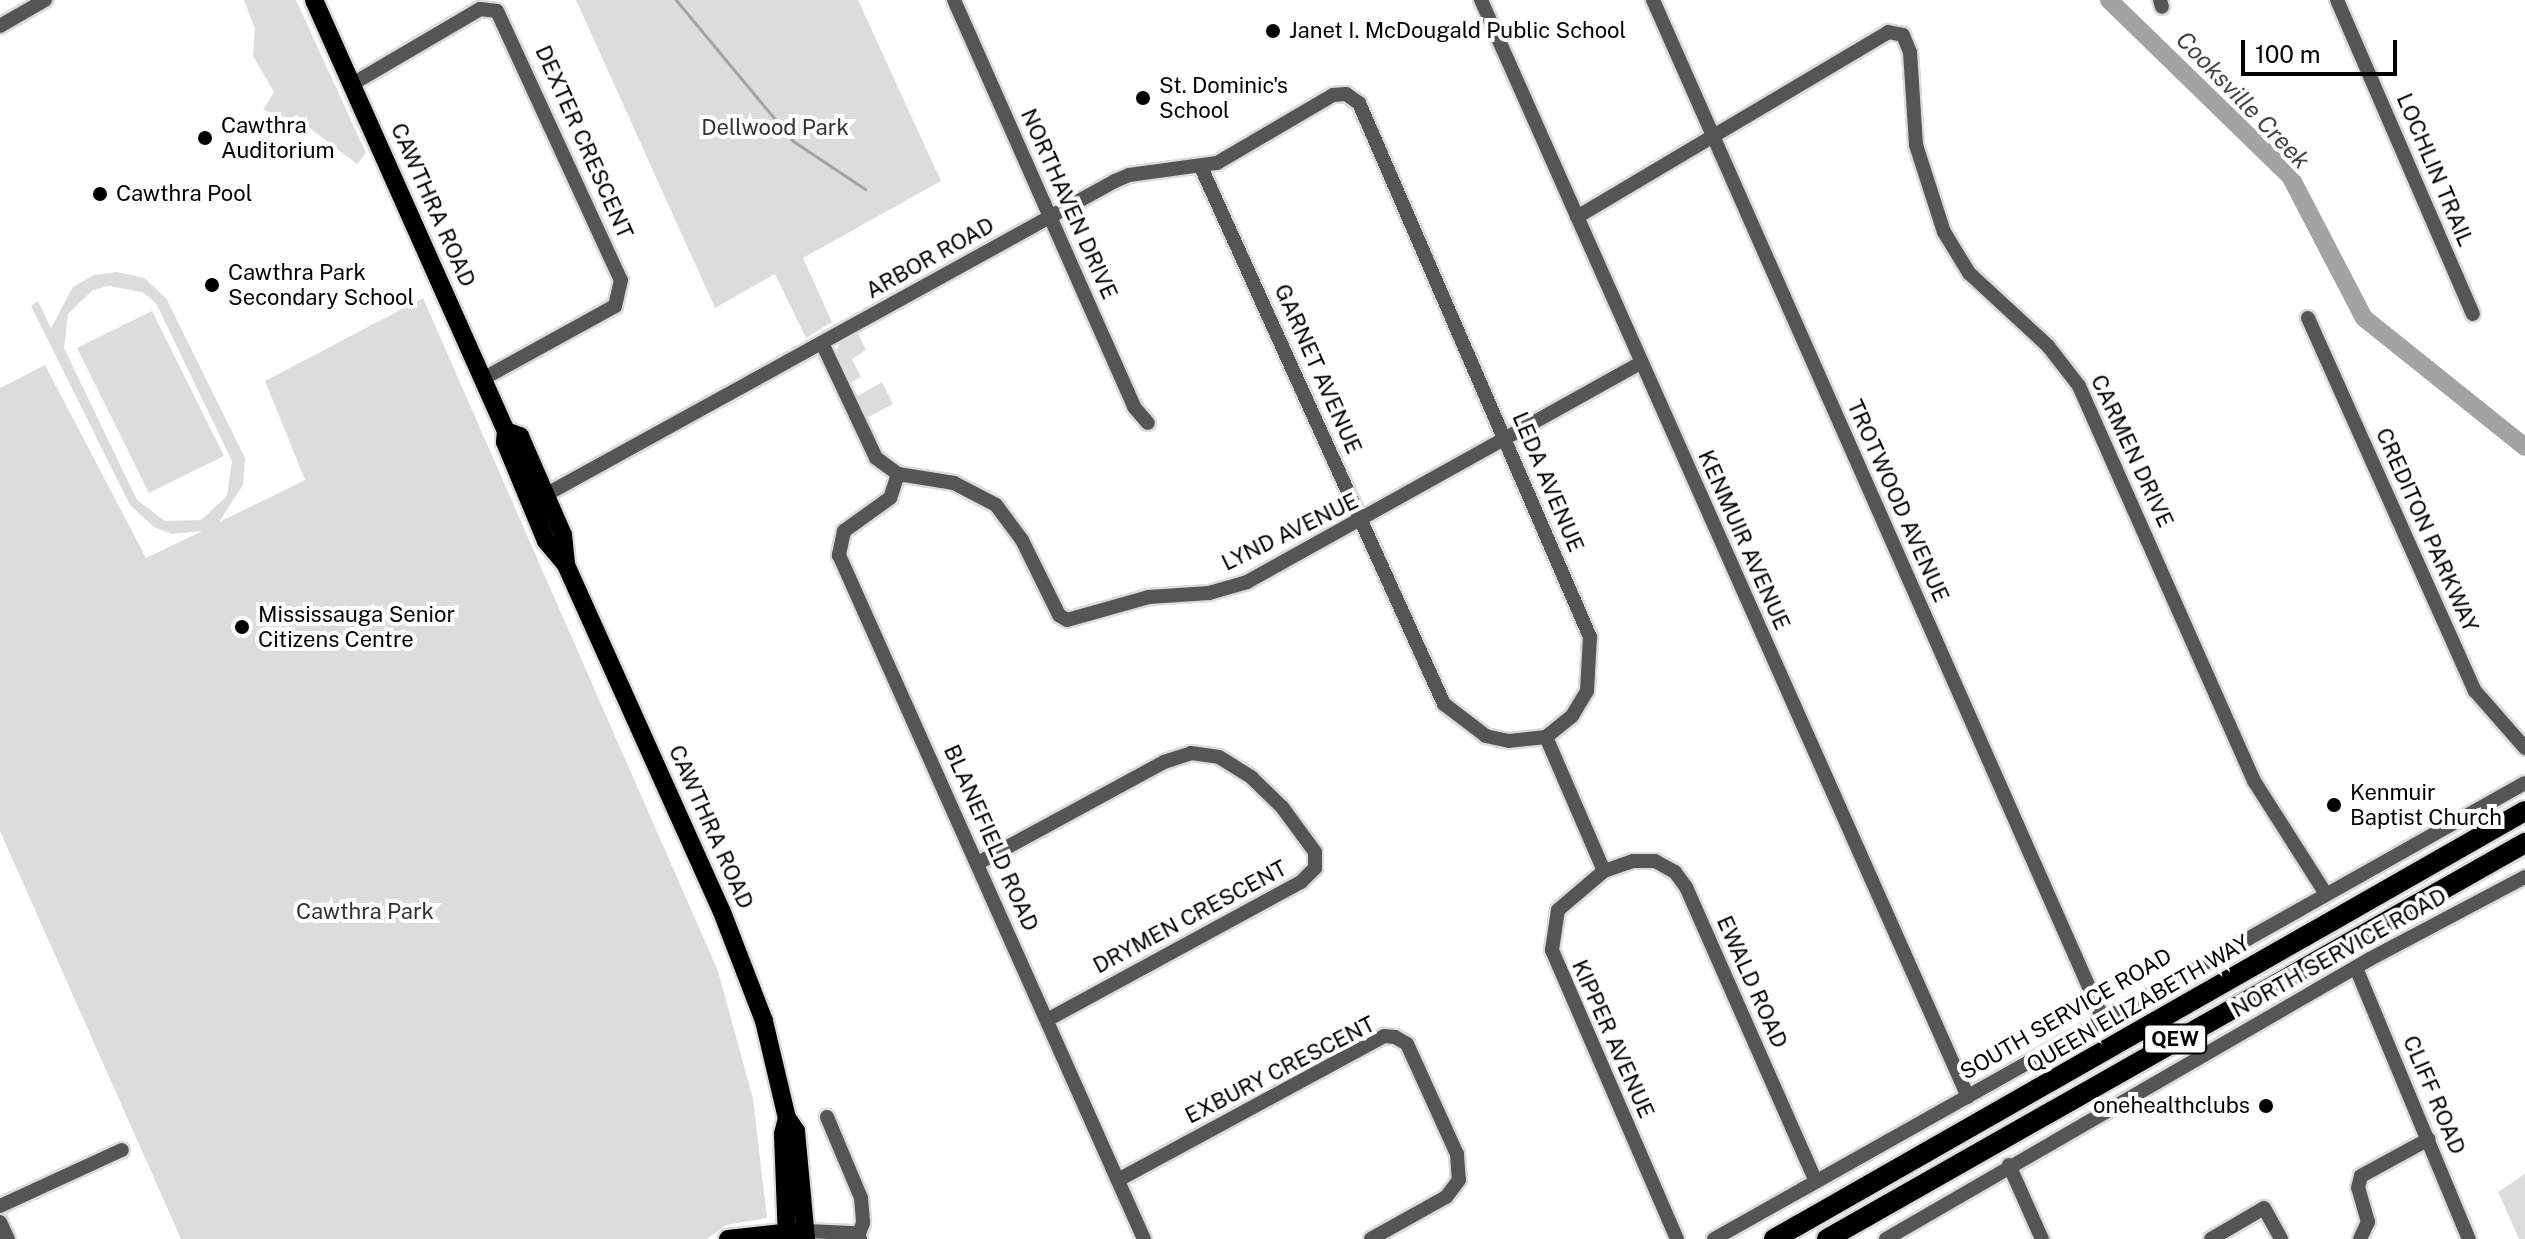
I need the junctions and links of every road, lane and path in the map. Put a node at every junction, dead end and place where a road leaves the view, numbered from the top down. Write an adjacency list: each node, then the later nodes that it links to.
1 (314, 0): 8 (main road, CAWTHRA ROAD)
2 (954, 0): 12 (street, NORTHAVEN DRIVE)
3 (1481, 0): 13 (street, KENMUIR AVENUE)
4 (1653, 0): 10 (street, TROTWOOD AVENUE)
5 (2337, 0): 14 (street, LOCHLIN TRAIL)
6 (40, 1): 7 (street)
7 (0, 26)
8 (354, 83): 18 (main road, CAWTHRA ROAD); 18 (street, DEXTER CRESCENT)
9 (1359, 103): 11 (street, ARBOR ROAD); 20 (street, LEDA AVENUE)
10 (1714, 138): 13 (street, CARMEN DRIVE); 32 (street, CARMEN DRIVE); 35 (street, TROTWOOD AVENUE)
11 (1201, 167): 12 (street, ARBOR ROAD); 23 (street, GARNET AVENUE)
12 (1052, 216): 16 (street, ARBOR ROAD); 19 (street, NORTHAVEN DRIVE)
13 (1577, 217): 17 (street, KENMUIR AVENUE)
14 (2473, 314)
15 (2308, 318): 25 (street, CREDITON PARKWAY)
16 (822, 343): 21 (street); 22 (street, ARBOR ROAD)
17 (1641, 363): 20 (street, LYND AVENUE); 36 (street, KENMUIR AVENUE)
18 (483, 379): 22 (main road, CAWTHRA ROAD)
19 (1148, 423)
20 (1506, 441): 23 (street, LYND AVENUE); 24 (street, LEDA AVENUE)
21 (898, 474): 23 (street, LYND AVENUE); 29 (street, BLANEFIELD ROAD)
22 (538, 499): 45 (main road, CAWTHRA ROAD)
23 (1362, 522): 24 (street, GARNET AVENUE)
24 (1546, 737): 30 (street)
25 (2525, 748)
26 (2525, 783): 32 (street, SOUTH SERVICE ROAD)
27 (2525, 811): 53 (highway, QUEEN ELIZABETH WAY / QEW)
28 (2525, 843): 54 (highway, QEW)
29 (978, 863): 34 (street, BLANEFIELD ROAD); 34 (street, DRYMEN CRESCENT)
30 (1604, 871): 42 (street, EWALD ROAD); 51 (street, KIPPER AVENUE)
31 (2525, 877): 33 (street, NORTH SERVICE ROAD)
32 (2326, 894): 35 (street, SOUTH SERVICE ROAD)
33 (2356, 968): 38 (street, CLIFF ROAD); 40 (street, NORTH SERVICE ROAD)
34 (1049, 1019): 41 (street, BLANEFIELD ROAD)
35 (2103, 1019): 36 (street, SOUTH SERVICE ROAD)
36 (1968, 1097): 42 (street, SOUTH SERVICE ROAD)
37 (827, 1117): 48 (street)
38 (2429, 1139): 59 (street); 60 (street, CLIFF ROAD)
39 (122, 1150): 43 (street)
40 (2009, 1165): 55 (street, NORTH SERVICE ROAD); 56 (street)
41 (1118, 1180): 49 (street, BLANEFIELD ROAD); 50 (street, EXBURY CRESCENT)
42 (1816, 1182): 52 (street, SOUTH SERVICE ROAD)
43 (0, 1206)
44 (0, 1222): 46 (street)
45 (796, 1235): 47 (main road); 48 (street)
46 (8, 1239)
47 (728, 1239)
48 (859, 1239)
49 (1144, 1239)
50 (1371, 1239)
51 (1677, 1239)
52 (1714, 1239)
53 (1774, 1239)
54 (1827, 1239)
55 (1886, 1239)
56 (2042, 1239)
57 (2211, 1239): 58 (street)
58 (2281, 1239)
59 (2360, 1239)
60 (2469, 1239)

